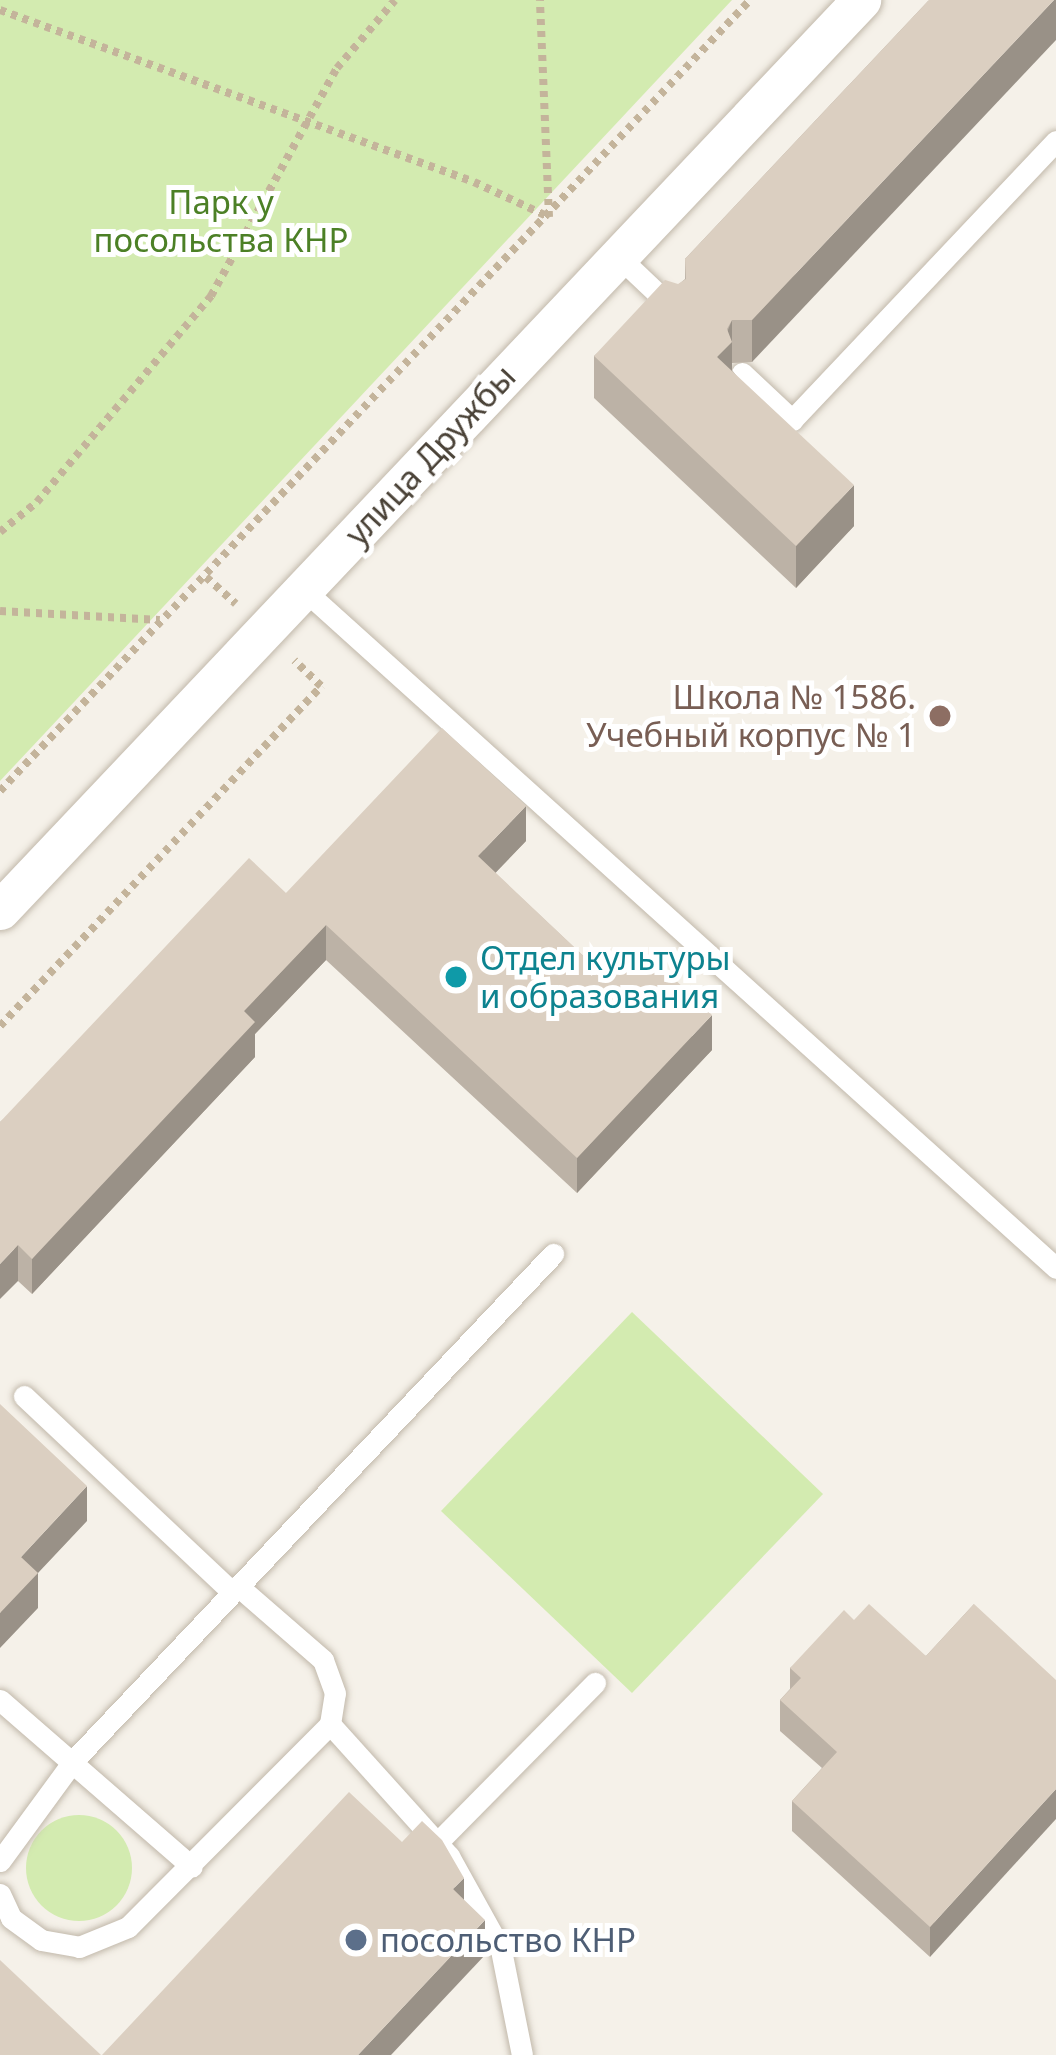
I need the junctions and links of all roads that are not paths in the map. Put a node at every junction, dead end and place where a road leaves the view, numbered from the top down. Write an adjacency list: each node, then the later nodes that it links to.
1 (861, 0): 3 (street, улица Дружбы)
2 (1056, 141): 5 (lane)
3 (618, 256): 4 (lane); 6 (street, улица Дружбы)
4 (675, 311)
5 (742, 373)
6 (303, 589): 7 (street, улица Дружбы); 9 (lane)
7 (0, 910)
8 (553, 1254): 11 (lane)
9 (1056, 1268)
10 (24, 1396): 11 (lane)
11 (236, 1589): 14 (lane); 15 (lane)
12 (595, 1683): 16 (lane)
13 (0, 1700): 15 (lane)
14 (330, 1724): 16 (lane); 18 (lane)
15 (74, 1760): 17 (lane); 18 (lane)
16 (436, 1843): 20 (lane)
17 (0, 1861)
18 (192, 1867): 19 (lane)
19 (0, 1894)
20 (522, 2055)

